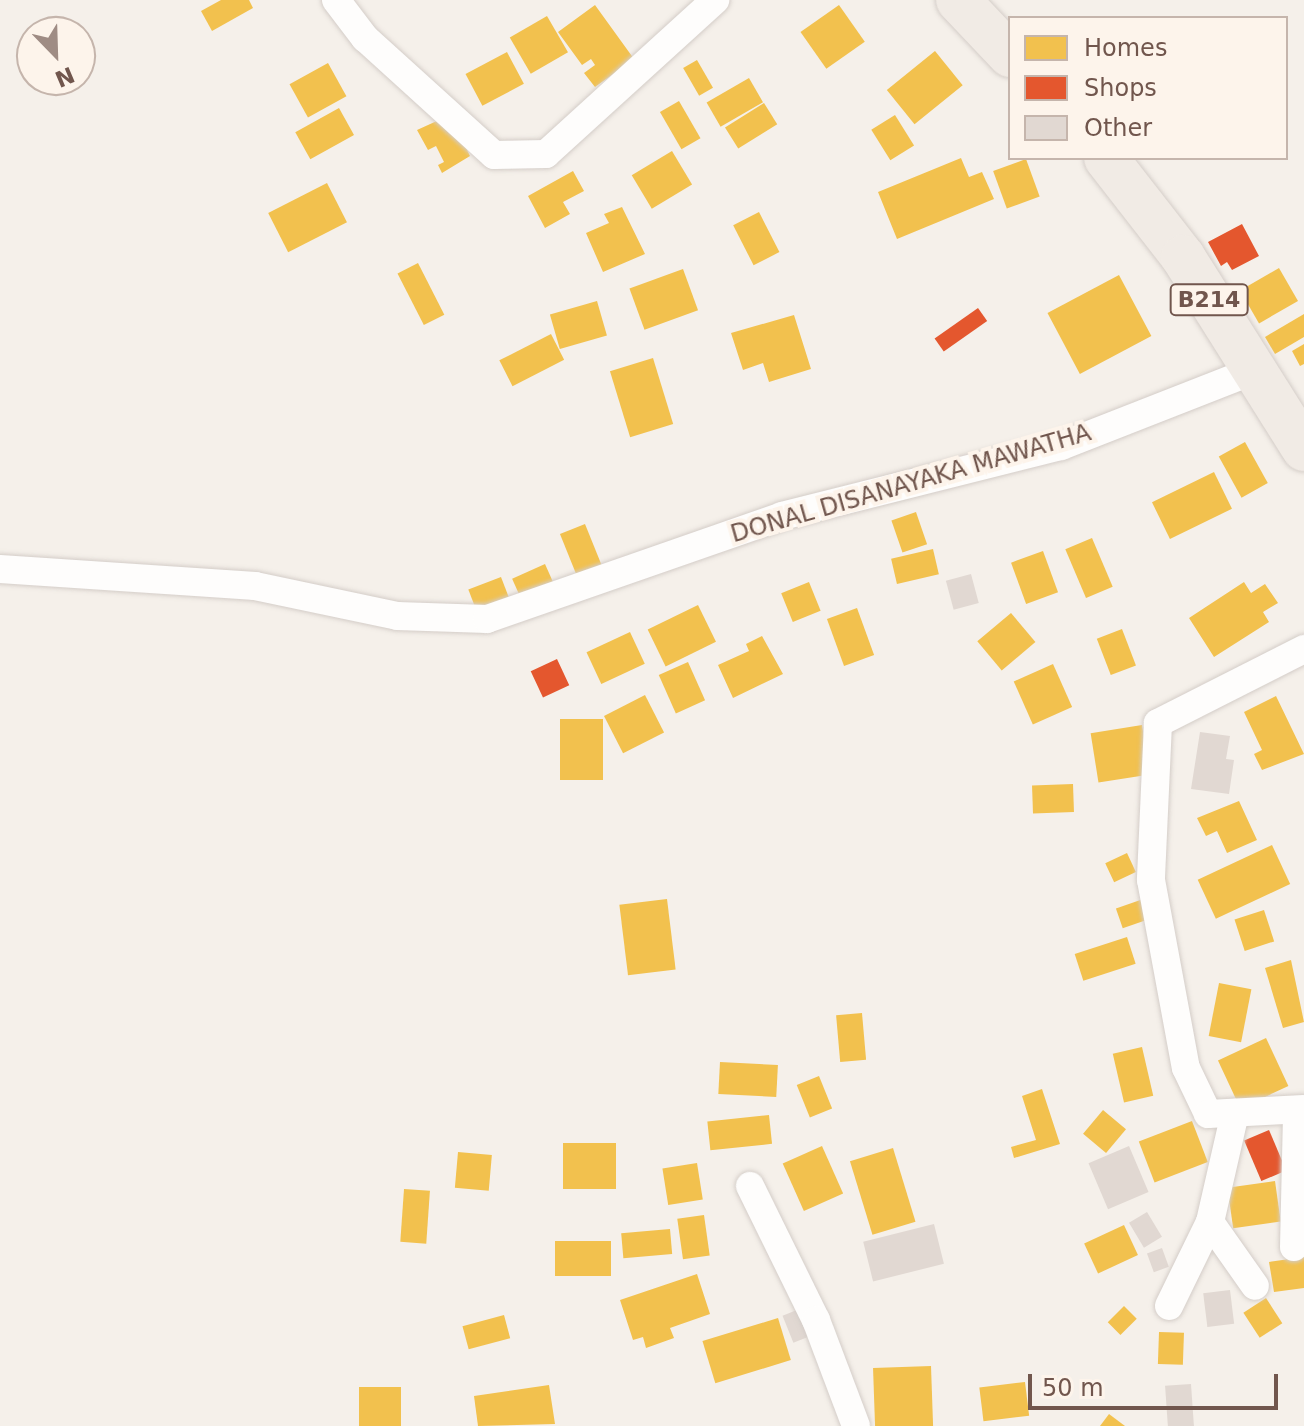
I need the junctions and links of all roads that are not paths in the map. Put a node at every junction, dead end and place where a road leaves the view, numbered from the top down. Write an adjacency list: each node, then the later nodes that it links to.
1 (336, 0): 2 (street)
2 (715, 0)
3 (958, 0): 4 (main road)
4 (1008, 53)
5 (1108, 160): 6 (main road, B214)
6 (1252, 371): 7 (main road, B214); 8 (street, DONAL DISANAYAKA MAWATHA)
7 (1304, 449)
8 (0, 569)
9 (1304, 649): 11 (street)
10 (1301, 1110): 11 (street); 14 (street)
11 (1235, 1113): 13 (street)
12 (750, 1186): 17 (street)
13 (1210, 1222): 15 (street); 16 (street)
14 (1294, 1247)
15 (1255, 1286)
16 (1169, 1306)
17 (856, 1426)

